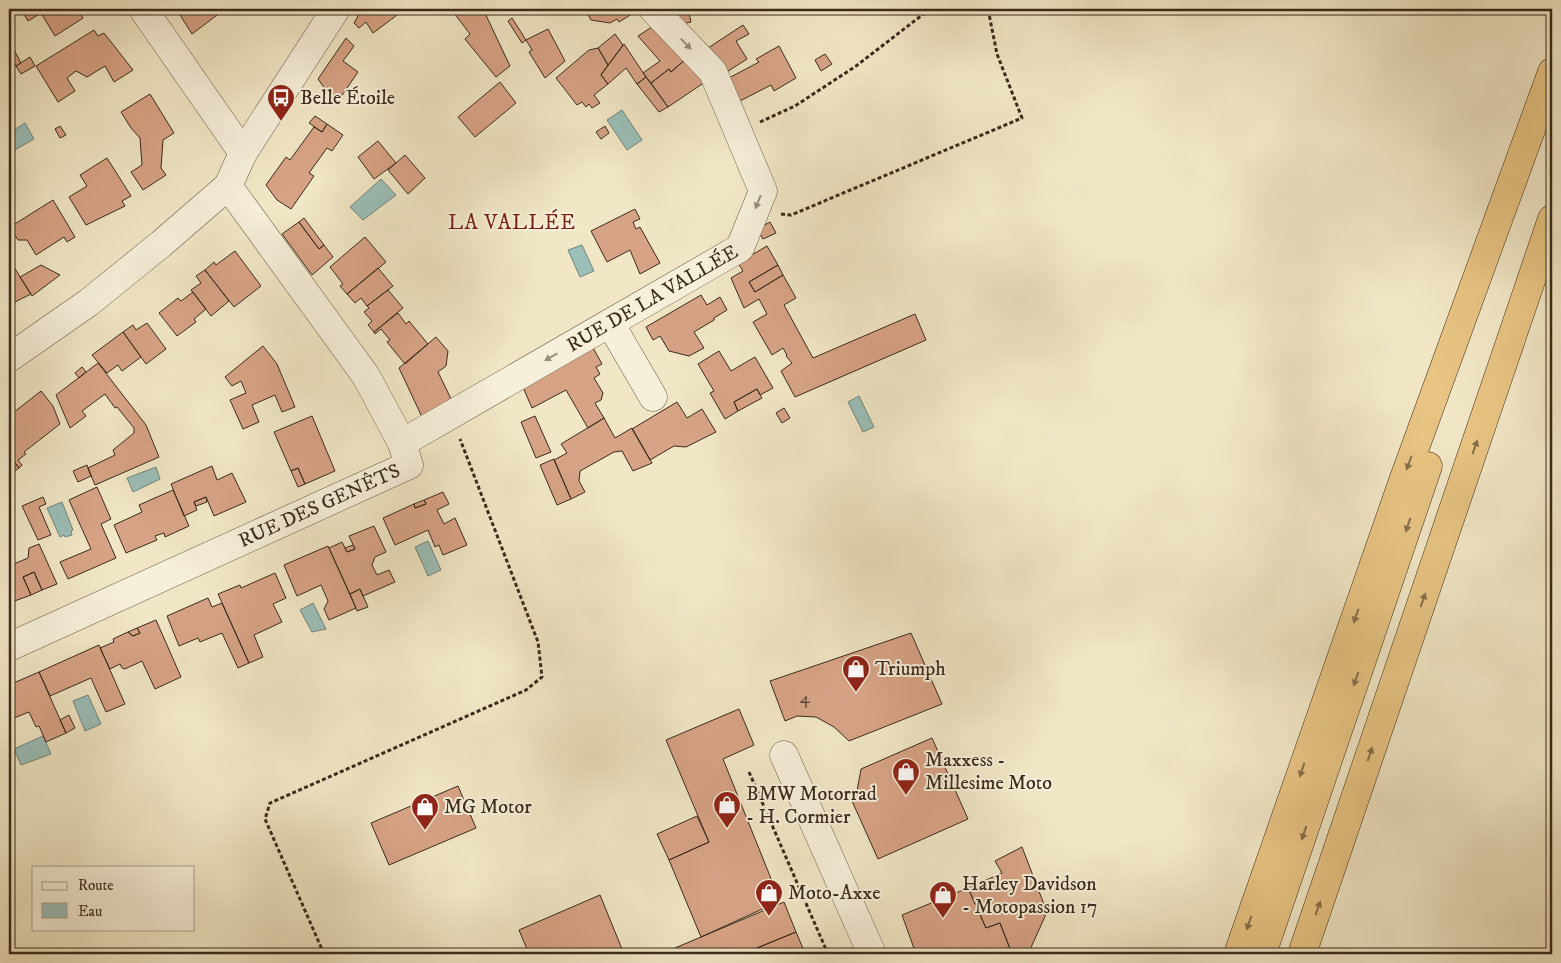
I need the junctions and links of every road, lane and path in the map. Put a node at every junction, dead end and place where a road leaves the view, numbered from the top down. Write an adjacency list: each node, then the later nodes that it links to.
1 (143, 9): 9 (street)
2 (336, 9): 9 (street)
3 (653, 9): 8 (street, RUE DE LA VALLÉE, one-way to 8)
4 (930, 9): 8 (path)
5 (988, 9): 11 (path)
6 (1552, 72): 24 (highway, one-way to 24)
7 (1552, 79): 25 (highway, one-way to 25)
8 (738, 132): 11 (street, RUE DE LA VALLÉE, one-way to 11)
9 (243, 153): 10 (street)
10 (228, 186): 14 (street); 17 (street, RUE DES GENÊTS)
11 (754, 212): 13 (street, RUE DE LA VALLÉE)
12 (1552, 219): 26 (highway, one-way to 12)
13 (610, 324): 15 (street); 16 (street, RUE DE LA VALLÉE, one-way to 16)
14 (9, 358)
15 (653, 397)
16 (450, 415): 17 (street, RUE DE LA VALLÉE); 21 (path)
17 (402, 443): 18 (street, RUE DES GENÊTS)
18 (9, 647)
19 (784, 755): 23 (street)
20 (749, 772): 22 (path)
21 (324, 954)
22 (828, 954)
23 (872, 954)
24 (1238, 954)
25 (1262, 954)
26 (1302, 954)

